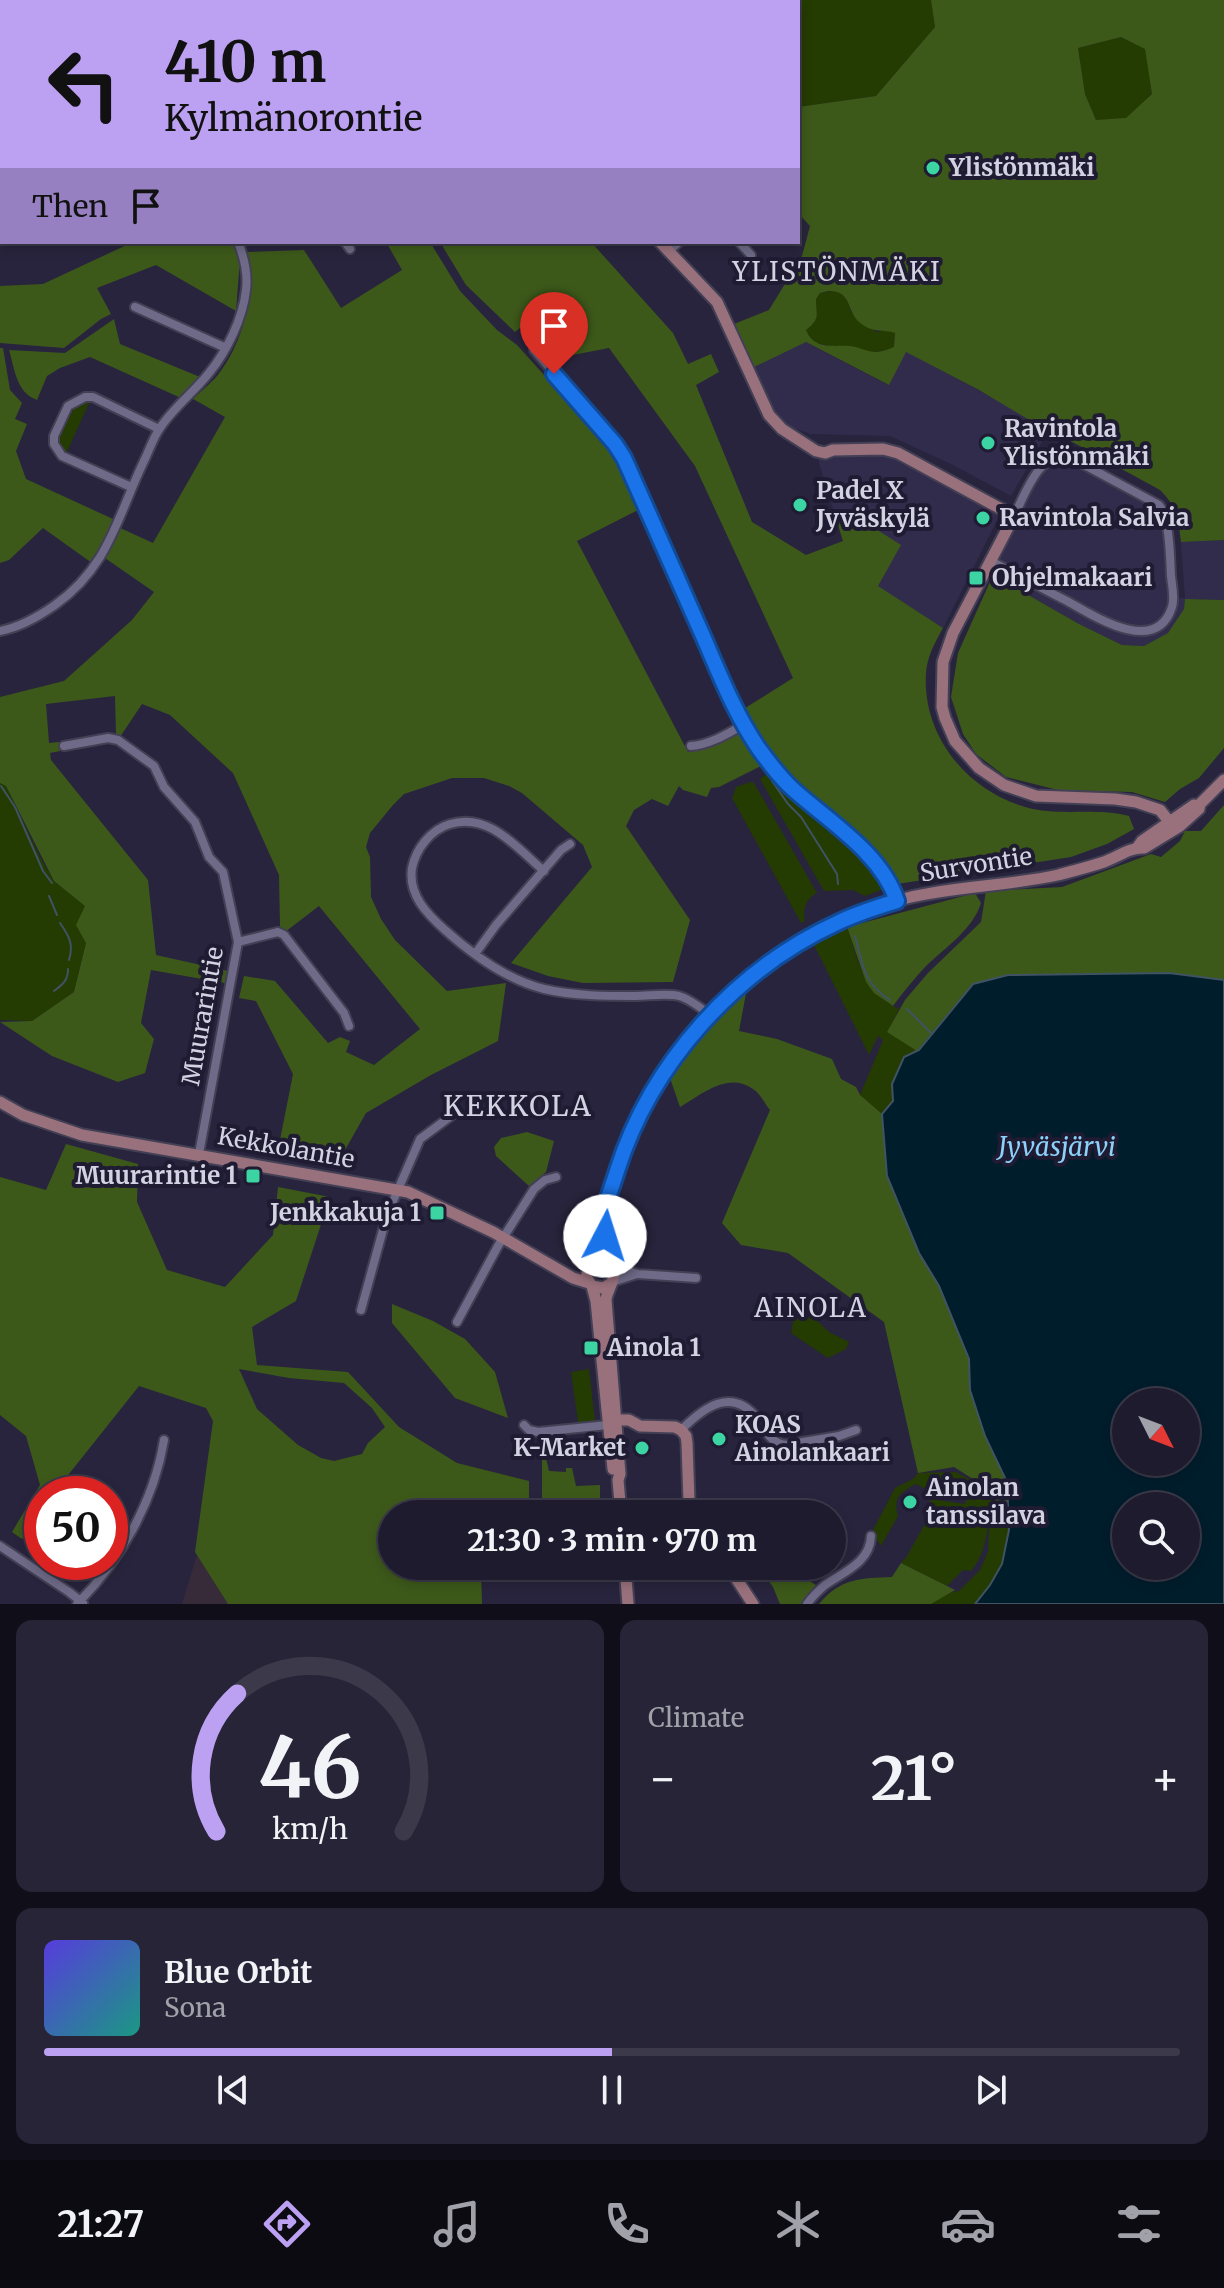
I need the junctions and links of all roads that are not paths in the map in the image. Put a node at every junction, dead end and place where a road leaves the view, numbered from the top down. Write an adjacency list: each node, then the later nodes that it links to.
1 (239, 244): 7 (street)
2 (741, 244): 4 (street)
3 (665, 246): 10 (street)
4 (751, 255)
5 (135, 307): 7 (street)
6 (534, 344): 13 (street)
7 (226, 348): 8 (street)
8 (159, 429): 9 (street); 9 (street)
9 (131, 487): 12 (street)
10 (1014, 516): 11 (street); 11 (street)
11 (991, 561): 17 (street)
12 (0, 631)
13 (743, 725): 15 (street); 20 (street)
14 (64, 746): 21 (street, Muurarintie)
15 (691, 746)
16 (1224, 780): 17 (street, Survontie)
17 (1168, 829): 20 (street, Survontie)
18 (570, 844): 19 (street)
19 (544, 871): 22 (street); 22 (street)
20 (897, 901): 23 (street, Survontie)
21 (238, 942): 24 (street); 27 (street, Muurarintie)
22 (475, 954): 23 (street)
23 (710, 1015): 30 (street, Survontie)
24 (349, 1026)
25 (0, 1102): 27 (street, Kekkolantie)
26 (451, 1116): 29 (street)
27 (199, 1154): 29 (street, Kekkolantie)
28 (556, 1177): 31 (street)
29 (397, 1189): 31 (street, Kekkolantie); 39 (street)
30 (603, 1229): 33 (street, Survontie); 34 (street, Survontie)
31 (504, 1238): 32 (street, Kekkolantie); 40 (street)
32 (554, 1266): 33 (street, Kekkolantie); 38 (street, Kekkolantie)
33 (589, 1266): 34 (street); 38 (street)
34 (610, 1266): 35 (street); 37 (street)
35 (638, 1274): 36 (street); 37 (street)
36 (696, 1278)
37 (611, 1283): 38 (street); 42 (street)
38 (590, 1284): 42 (street)
39 (361, 1310)
40 (457, 1322)
41 (524, 1425): 42 (street)
42 (614, 1426): 43 (street); 46 (street)
43 (681, 1430): 44 (street); 47 (street)
44 (856, 1430)
45 (164, 1440): 52 (street)
46 (620, 1500)
47 (689, 1500)
48 (871, 1536): 55 (street)
49 (0, 1546): 52 (street)
50 (626, 1580): 53 (street)
51 (737, 1580): 54 (street)
52 (80, 1603)
53 (628, 1604)
54 (753, 1604)
55 (807, 1604)

